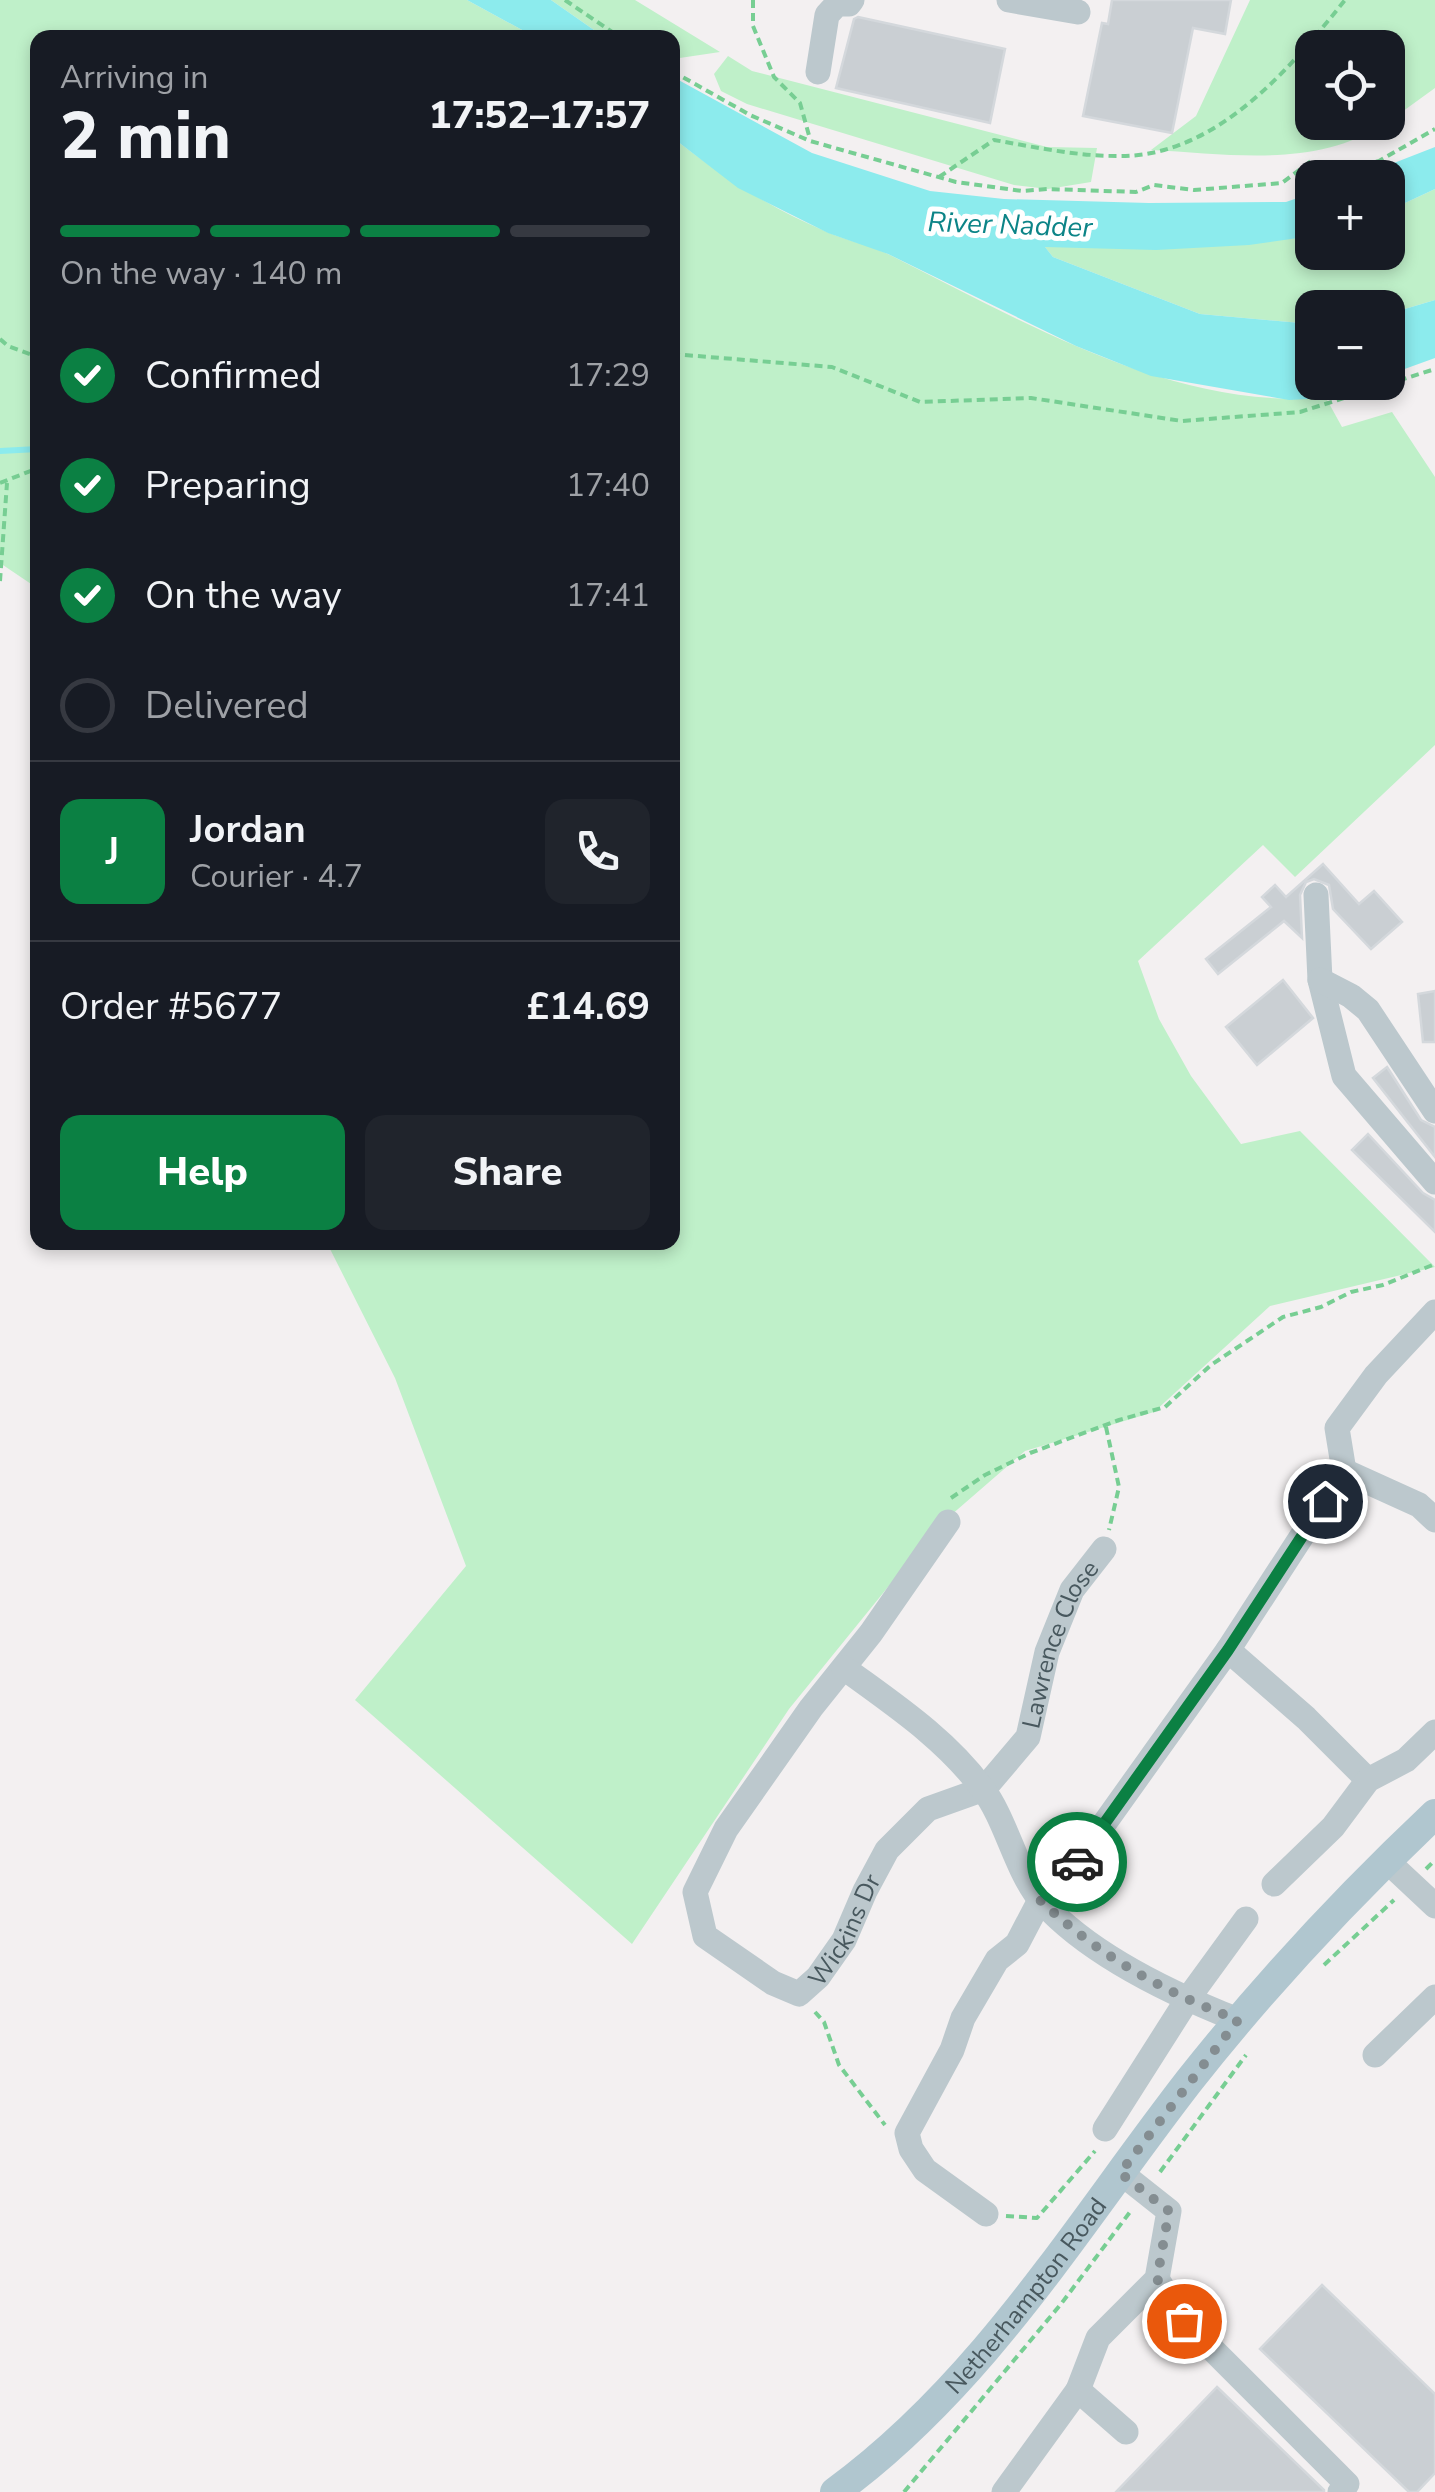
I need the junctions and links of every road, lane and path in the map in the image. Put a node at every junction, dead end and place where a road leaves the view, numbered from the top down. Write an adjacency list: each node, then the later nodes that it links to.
1 (565, 0): 7 (path)
2 (753, 0): 11 (path)
3 (852, 0): 8 (street)
4 (1008, 0): 6 (street)
5 (1344, 0): 12 (path)
6 (1078, 12)
7 (609, 30)
8 (818, 72)
9 (680, 75): 11 (path)
10 (1435, 129): 12 (path)
11 (810, 141): 12 (path)
12 (939, 177)
13 (0, 339): 14 (path)
14 (30, 353)
15 (680, 355): 16 (path)
16 (1435, 369)
17 (30, 472): 18 (path)
18 (7, 482): 19 (path); 20 (path)
19 (0, 483)
20 (1, 564): 21 (path)
21 (0, 580)
22 (1316, 894): 23 (street)
23 (1320, 980): 24 (street); 25 (street)
24 (1435, 1111)
25 (1435, 1182)
26 (1435, 1264): 28 (path)
27 (1435, 1312): 29 (street)
28 (1105, 1425): 31 (path); 32 (path)
29 (1344, 1471): 30 (street); 33 (street)
30 (1435, 1520)
31 (948, 1522): 34 (street, Wickins Dr)
32 (1104, 1549): 37 (street, Lawrence Close)
33 (1228, 1650): 36 (street); 43 (street)
34 (844, 1668): 37 (street); 47 (street, Wickins Dr)
35 (1435, 1732): 36 (street)
36 (1368, 1780): 42 (street)
37 (984, 1789): 43 (street); 47 (street, Wickins Dr)
38 (1435, 1814): 40 (main road, Netherhampton Road)
39 (1435, 1860): 41 (path)
40 (1387, 1861): 41 (street); 50 (main road, Netherhampton Road)
41 (1412, 1882): 44 (street); 46 (path)
42 (1274, 1884)
43 (1040, 1900): 49 (street); 53 (street)
44 (1435, 1906)
45 (1246, 1919): 49 (street)
46 (1312, 1976)
47 (799, 1994): 53 (path)
48 (1435, 1997): 51 (street)
49 (1186, 2000): 50 (street); 52 (street)
50 (1245, 2034): 54 (main road, Netherhampton Road); 55 (path)
51 (1375, 2055)
52 (1105, 2128)
53 (910, 2149): 56 (street)
54 (1120, 2173): 55 (street); 61 (main road, Netherhampton Road)
55 (1145, 2192): 57 (street); 62 (path)
56 (986, 2214)
57 (1157, 2279): 58 (street); 60 (street)
58 (1078, 2390): 59 (street); 63 (street)
59 (1126, 2432)
60 (1349, 2489)
61 (835, 2492)
62 (904, 2492)
63 (1004, 2492)

